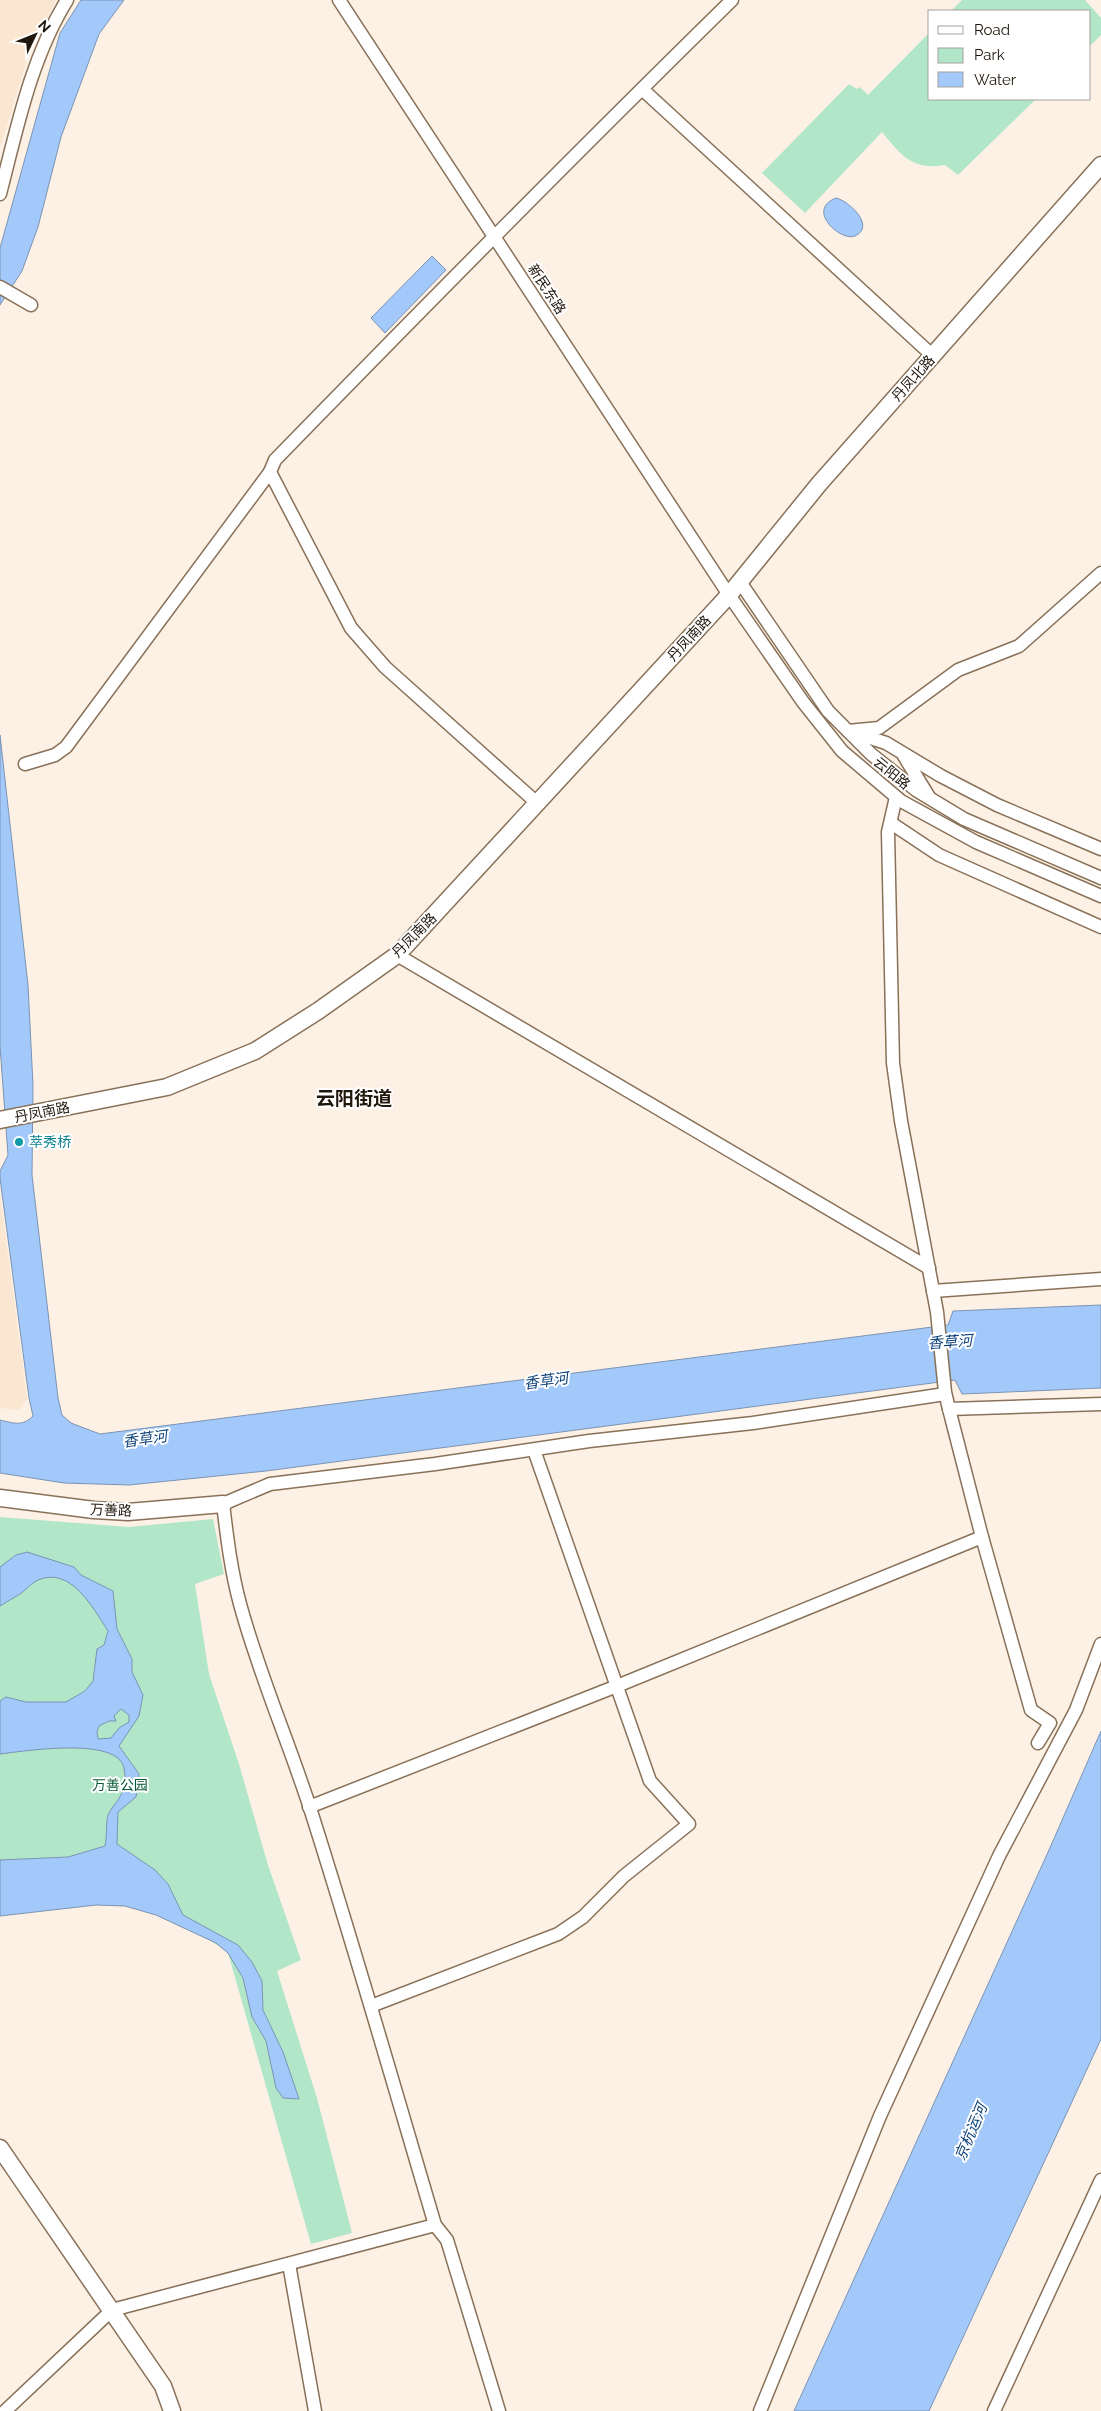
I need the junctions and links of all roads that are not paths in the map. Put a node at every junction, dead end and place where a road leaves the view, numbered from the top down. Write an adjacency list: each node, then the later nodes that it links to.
1 (67, 0): 6 (street)
2 (339, 0): 7 (street, 新民东路)
3 (732, 0): 4 (street)
4 (642, 89): 7 (street); 10 (street)
5 (1101, 165): 10 (main road, 丹凤北路)
6 (0, 194)
7 (495, 238): 11 (street); 14 (street, 新民东路)
8 (0, 287): 9 (street)
9 (31, 305)
10 (933, 356): 13 (main road, 丹凤北路)
11 (270, 472): 18 (street); 21 (street)
12 (1101, 573): 15 (street)
13 (740, 582): 14 (main road, 丹凤北路); 16 (street, 云阳路)
14 (729, 595): 19 (street, 云阳路); 21 (main road, 丹凤南路)
15 (879, 728): 16 (street); 17 (street)
16 (848, 730): 17 (street); 20 (street, 云阳路)
17 (902, 753): 20 (street); 23 (street)
18 (25, 764)
19 (896, 797): 22 (street); 25 (street, 云阳路)
20 (930, 799): 24 (street, 云阳路)
21 (537, 802): 27 (main road, 丹凤南路)
22 (890, 822): 26 (street); 29 (street)
23 (1101, 849)
24 (1101, 878)
25 (1101, 896)
26 (1101, 927)
27 (396, 955): 28 (main road, 丹凤南路); 29 (street)
28 (2, 1119)
29 (929, 1268): 31 (street)
30 (1101, 1279): 31 (street)
31 (933, 1292): 32 (street)
32 (945, 1393): 34 (street); 35 (street)
33 (1101, 1404): 34 (street)
34 (949, 1409): 38 (street)
35 (534, 1450): 37 (street); 40 (street)
36 (0, 1498): 37 (main road, 万善路)
37 (223, 1504): 42 (street)
38 (982, 1537): 40 (street); 41 (street)
39 (1101, 1644): 53 (street)
40 (617, 1686): 42 (street); 43 (street)
41 (1038, 1743)
42 (309, 1807): 43 (street)
43 (371, 2006): 46 (street)
44 (0, 2148): 48 (main road)
45 (1101, 2180): 54 (street)
46 (435, 2225): 47 (street); 52 (street)
47 (289, 2264): 48 (street); 51 (street)
48 (112, 2310): 49 (street); 50 (main road)
49 (5, 2411)
50 (172, 2411)
51 (315, 2411)
52 (499, 2411)
53 (760, 2411)
54 (994, 2411)

